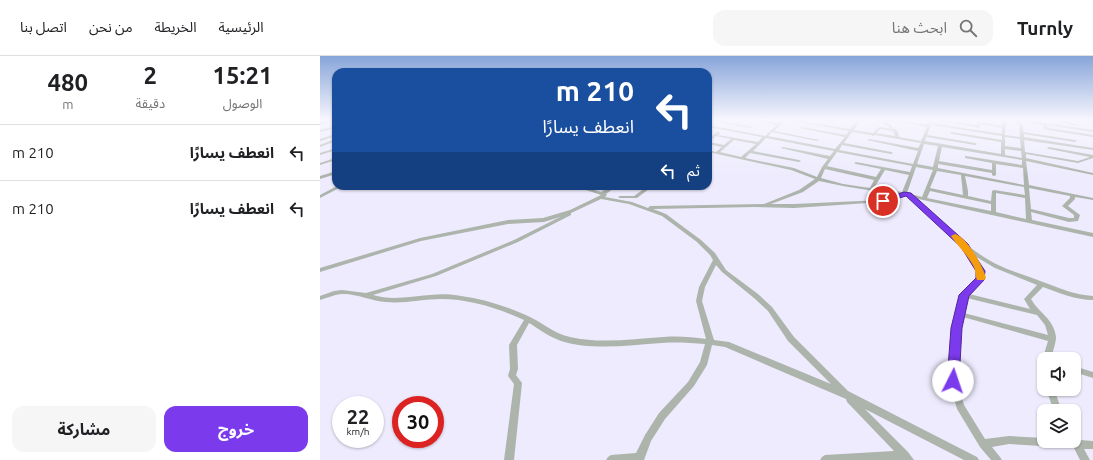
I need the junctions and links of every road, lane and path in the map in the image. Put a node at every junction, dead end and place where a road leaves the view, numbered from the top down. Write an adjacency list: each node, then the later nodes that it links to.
1 (733, 139): 31 (street)
2 (738, 139): 25 (street)
3 (763, 139): 25 (street)
4 (774, 139): 21 (street)
5 (811, 139): 15 (street)
6 (844, 139): 27 (street)
7 (903, 139): 22 (street)
8 (924, 139): 22 (street)
9 (943, 139): 17 (street)
10 (976, 139): 28 (street)
11 (989, 139): 18 (street)
12 (1022, 139): 47 (street)
13 (1036, 139): 23 (street)
14 (1056, 139): 19 (street)
15 (817, 140): 32 (street)
16 (870, 140): 29 (street); 37 (street)
17 (950, 140): 28 (street)
18 (1004, 141): 34 (street)
19 (1075, 141): 35 (street)
20 (332, 142): 30 (street)
21 (789, 142): 26 (street); 36 (street)
22 (923, 142): 33 (street); 43 (street)
23 (1048, 142): 35 (street); 38 (street)
24 (712, 143): 31 (street)
25 (758, 143): 45 (street)
26 (801, 144): 32 (street); 41 (street)
27 (841, 144): 37 (street); 42 (street)
28 (975, 144): 46 (street)
29 (895, 145): 43 (street); 51 (street)
30 (320, 146)
31 (725, 146): 50 (street)
32 (812, 146): 42 (street)
33 (940, 146): 44 (street); 67 (street)
34 (1003, 147): 47 (street); 55 (street)
35 (1077, 147): 39 (street)
36 (783, 148): 41 (street); 54 (street)
37 (864, 148): 51 (street)
38 (1048, 148): 57 (street); 58 (street)
39 (1093, 149)
40 (332, 150): 52 (street)
41 (796, 150): 49 (street)
42 (836, 150): 53 (street); 60 (street)
43 (920, 150): 71 (street)
44 (967, 150): 46 (street); 56 (street)
45 (749, 151): 54 (street); 59 (street)
46 (975, 151): 55 (street)
47 (1024, 151): 57 (street); 64 (street)
48 (712, 152): 50 (street)
49 (806, 152): 60 (street); 65 (street)
50 (717, 153): 59 (street)
51 (891, 153): 63 (street)
52 (320, 154)
53 (861, 155): 63 (street); 69 (street)
54 (774, 156): 65 (street)
55 (1003, 156): 64 (street)
56 (966, 157): 68 (street); 72 (street)
57 (1053, 157): 58 (street)
58 (1093, 157)
59 (742, 158): 76 (street)
60 (831, 158): 73 (street)
61 (320, 160): 66 (street)
62 (332, 160): 66 (street)
63 (887, 160): 71 (street)
64 (1023, 160): 74 (street); 82 (street)
65 (798, 161): 76 (street)
66 (326, 162): 70 (street)
67 (937, 162): 72 (street); 77 (street)
68 (994, 162): 74 (street); 79 (street)
69 (856, 163): 75 (street); 78 (street)
70 (320, 164)
71 (915, 166): 77 (street); 81 (street)
72 (965, 166): 79 (street)
73 (824, 167): 78 (street); 85 (street)
74 (1025, 167): 88 (street)
75 (884, 168): 81 (street); 86 (street)
76 (792, 169): 85 (street)
77 (935, 170): 83 (street); 90 (street)
78 (848, 172): 86 (street)
79 (994, 172): 87 (street)
80 (332, 174): 84 (street)
81 (912, 174): 95 (street)
82 (1093, 174)
83 (963, 175): 87 (street); 99 (street)
84 (320, 178)
85 (818, 179): 89 (street); 104 (street)
86 (877, 179): 89 (street)
87 (994, 181): 88 (street)
88 (1028, 187): 96 (street); 100 (street)
89 (871, 188): 95 (street)
90 (928, 189): 99 (street); 101 (street)
91 (333, 190): 98 (street)
92 (589, 190): 97 (street)
93 (610, 190): 97 (street)
94 (645, 190): 97 (street)
95 (906, 194): 101 (street); 104 (street); 111 (street)
96 (1072, 195): 102 (street); 106 (street)
97 (602, 196): 105 (street); 107 (street)
98 (320, 197)
99 (965, 197): 103 (street)
100 (1028, 197): 103 (street); 106 (street)
101 (924, 199): 108 (street)
102 (1093, 199)
103 (993, 203): 108 (street)
104 (763, 205): 105 (street)
105 (646, 208): 112 (street)
106 (1029, 210): 109 (street)
107 (572, 211): 113 (street); 115 (street)
108 (993, 214): 109 (street)
109 (1029, 221): 110 (street)
110 (1093, 235)
111 (965, 246): 114 (street); 116 (street)
112 (716, 260): 123 (street); 127 (street)
113 (320, 270)
114 (1042, 284): 118 (street); 119 (street)
115 (366, 295): 117 (street); 121 (street)
116 (964, 295): 119 (street); 120 (street)
117 (320, 298)
118 (1093, 298)
119 (1038, 313): 122 (street)
120 (960, 314): 122 (street); 130 (street)
121 (528, 319): 123 (street); 135 (street)
122 (1052, 339): 124 (street)
123 (710, 340): 127 (street); 134 (street)
124 (1048, 352)
125 (1081, 371): 126 (street)
126 (1093, 375)
127 (845, 394): 133 (street); 138 (street)
128 (1037, 441): 130 (street)
129 (1081, 443): 131 (street)
130 (983, 444): 139 (street)
131 (1093, 445)
132 (1079, 448): 140 (street)
133 (907, 458): 137 (street)
134 (639, 459): 136 (street)
135 (509, 460)
136 (611, 460)
137 (825, 460)
138 (974, 460)
139 (997, 460)
140 (1085, 460)

